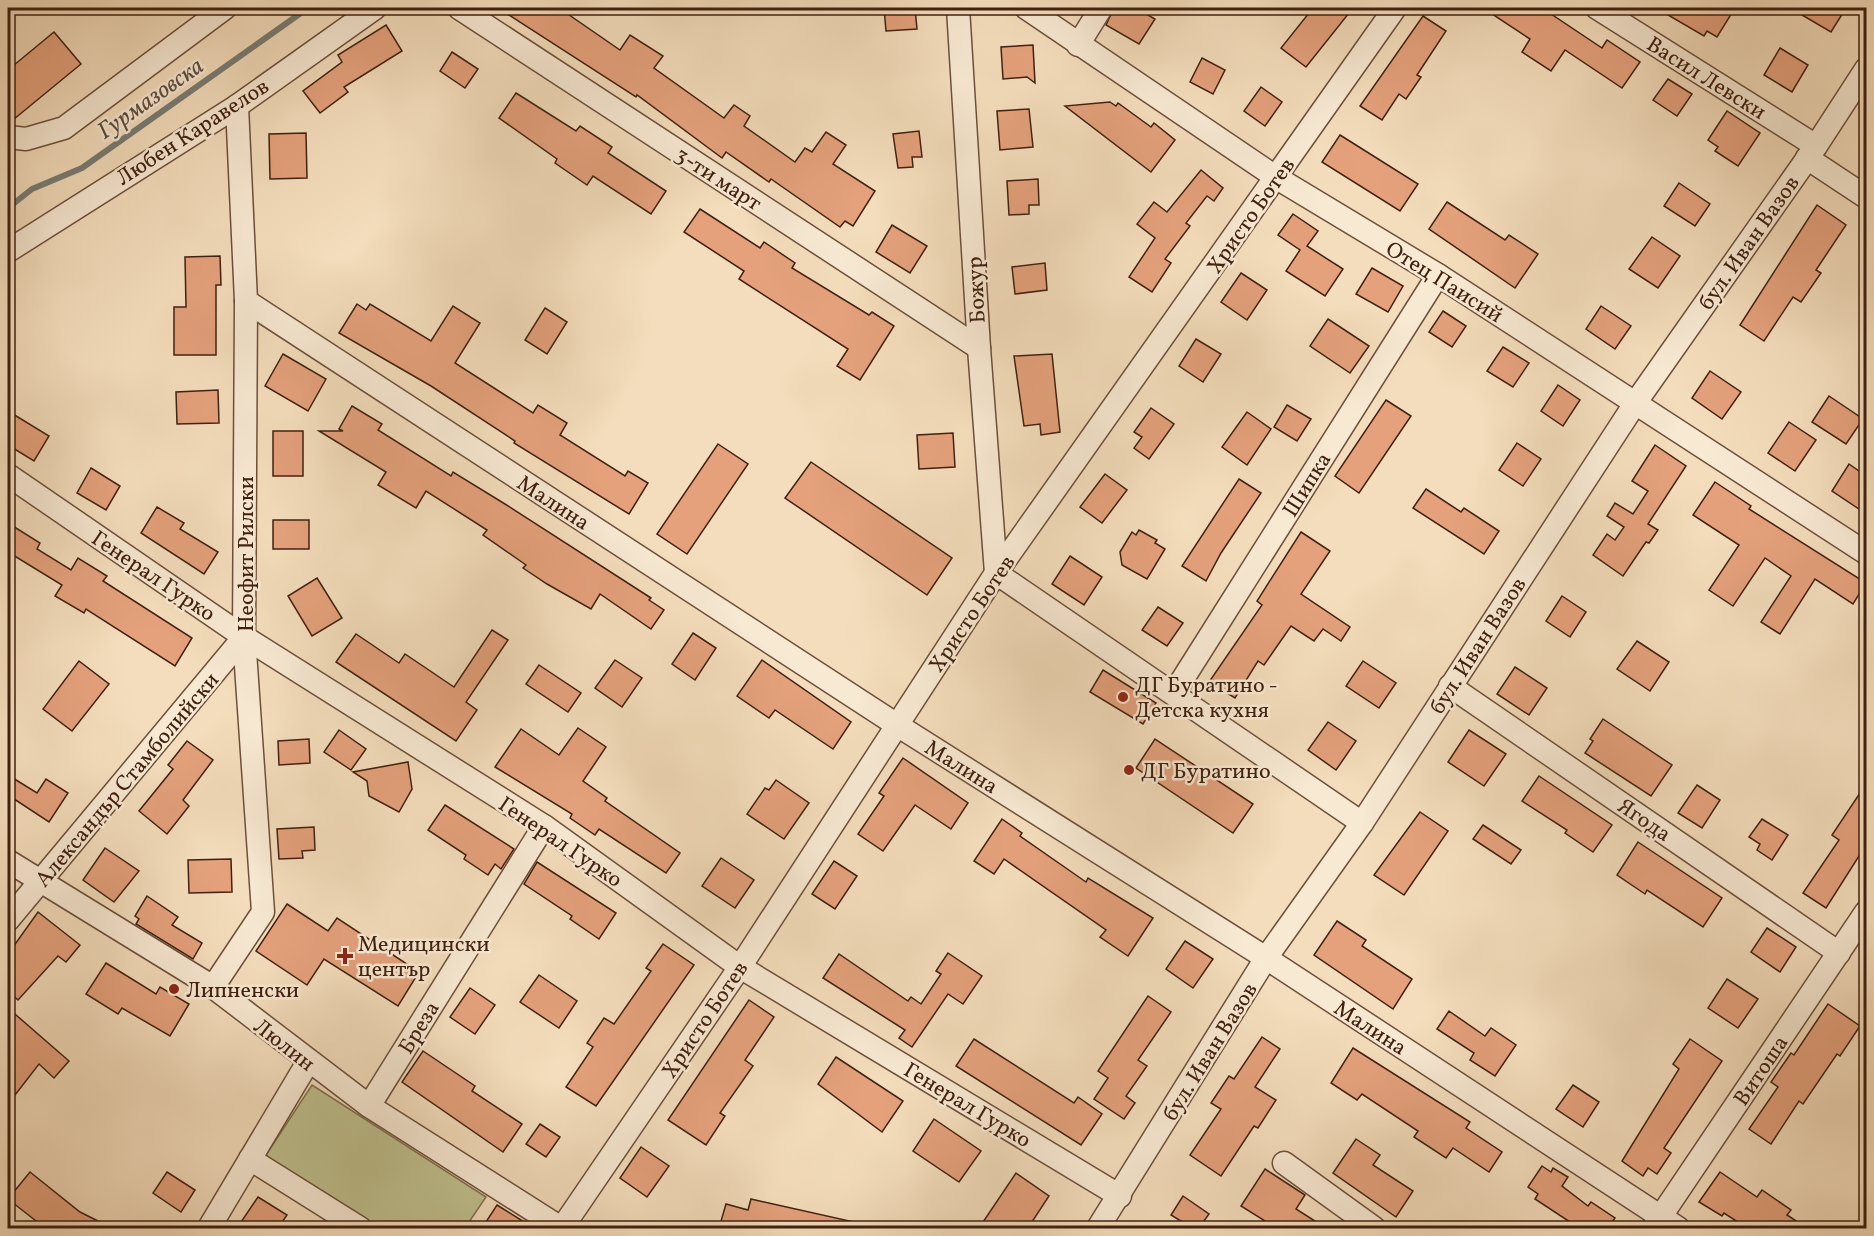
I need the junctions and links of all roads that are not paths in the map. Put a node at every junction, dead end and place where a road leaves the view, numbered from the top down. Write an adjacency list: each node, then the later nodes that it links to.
1 (225, 8): 12 (street)
2 (375, 8): 11 (street, Любен Каравелов)
3 (459, 8): 19 (street, 3-ти март)
4 (958, 8): 19 (street, Божур)
5 (1026, 8): 9 (street, Отец Паисий)
6 (1101, 8): 9 (street)
7 (1395, 8): 14 (street, Христо Ботев)
8 (1597, 8): 13 (street, Васил Левски)
9 (1078, 45): 14 (street, Отец Паисий)
10 (1866, 69): 13 (street, бул. Иван Вазов)
11 (237, 106): 16 (street, Любен Каравелов); 18 (street, Неофит Рилски)
12 (8, 136)
13 (1812, 152): 15 (street, Васил Левски); 20 (street, бул. Иван Вазов)
14 (1276, 178): 17 (street, Отец Паисий); 23 (street, Христо Ботев)
15 (1866, 197)
16 (8, 251)
17 (1438, 275): 20 (street, Отец Паисий); 26 (street, Шипка)
18 (246, 301): 24 (street, Неофит Рилски); 27 (street, Малина)
19 (979, 348): 23 (street, Божур)
20 (1636, 402): 22 (street, Отец Паисий); 25 (street, бул. Иван Вазов)
21 (8, 475): 24 (street, Генерал Гурко)
22 (1866, 553)
23 (996, 573): 26 (street); 27 (street, Христо Ботев)
24 (244, 637): 29 (street, Генерал Гурко); 31 (street, Александър Стамболийски); 37 (street, Неофит Рилски)
25 (1450, 686): 28 (street, бул. Иван Вазов); 34 (street, Ягода)
26 (1174, 693): 28 (street)
27 (897, 725): 35 (street, Малина); 36 (street, Христо Ботев)
28 (1362, 823): 35 (street, бул. Иван Вазов)
29 (544, 826): 36 (street, Генерал Гурко); 39 (street, Бреза)
30 (8, 861): 31 (street, Люлин)
31 (39, 883): 33 (street, Александър Стамболийски); 37 (street, Люлин)
32 (1866, 912): 34 (street, Витоша)
33 (8, 920)
34 (1839, 953): 43 (street, Витоша)
35 (1266, 958): 42 (street, бул. Иван Вазов); 43 (street, Малина)
36 (740, 967): 42 (street, Генерал Гурко); 46 (street, Христо Ботев)
37 (213, 987): 38 (street, Люлин)
38 (308, 1062): 39 (street, Люлин); 40 (street)
39 (369, 1106): 46 (street, Люлин)
40 (249, 1159): 44 (street); 45 (street)
41 (1284, 1163): 48 (street)
42 (1120, 1196): 47 (street, бул. Иван Вазов)
43 (1664, 1225)
44 (209, 1228)
45 (360, 1228)
46 (562, 1228)
47 (1098, 1228)
48 (1374, 1228)

